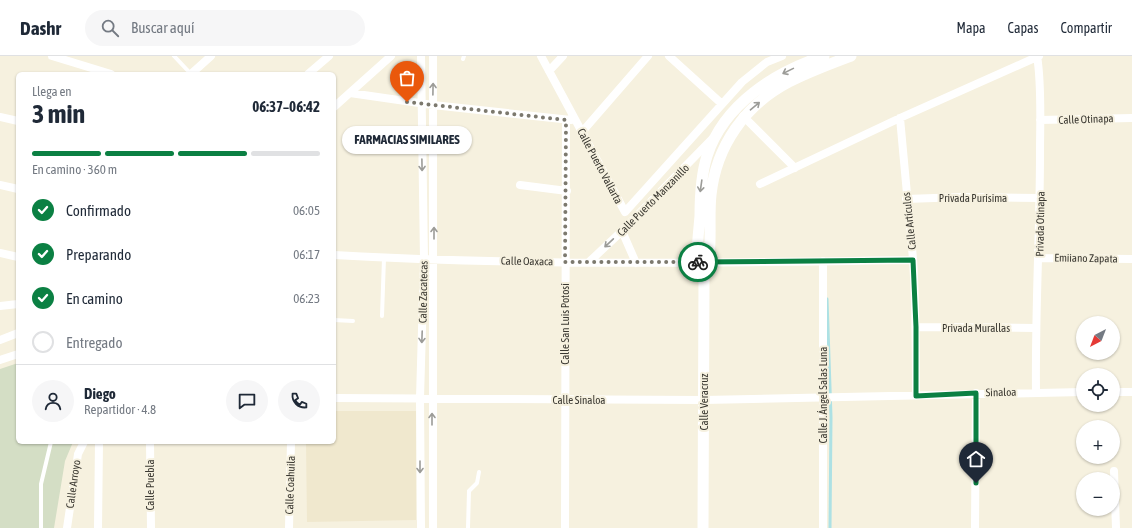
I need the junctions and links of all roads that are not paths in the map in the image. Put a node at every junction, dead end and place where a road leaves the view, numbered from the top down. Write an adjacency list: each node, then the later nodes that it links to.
1 (52, 56): 17 (street)
2 (174, 56): 18 (lane)
3 (211, 56): 19 (street)
4 (329, 56): 20 (street)
5 (391, 56): 21 (street)
6 (421, 56): 22 (street, Calle Zacatecas)
7 (433, 56): 24 (street, Calle Zacatecas, one-way to 7)
8 (541, 56): 16 (street, Calle Puerto Vallarta)
9 (563, 56): 16 (street)
10 (648, 56): 34 (street)
11 (669, 56): 23 (street)
12 (782, 56): 23 (street)
13 (824, 56): 35 (street, one-way to 35)
14 (851, 56): 26 (street, one-way to 14)
15 (1038, 56): 28 (street); 32 (street, Privada Otinapa)
16 (549, 71): 31 (street, Calle Puerto Vallarta)
17 (104, 72)
18 (189, 72)
19 (193, 72)
20 (310, 72)
21 (350, 93): 22 (street); 25 (street)
22 (421, 104): 24 (street); 53 (street, Calle Zacatecas, one-way to 53)
23 (722, 104): 34 (street, Calle Puerto Vallarta)
24 (432, 105): 30 (street); 54 (street, Calle Zacatecas, one-way to 24)
25 (336, 106)
26 (743, 116): 37 (street); 38 (street)
27 (0, 117): 33 (street)
28 (900, 118): 38 (street); 45 (street, Calle Artículos)
29 (1132, 118): 32 (street, Calle Otinapa)
30 (566, 120): 31 (street); 43 (street, Calle San Luis Potosí)
31 (576, 120): 34 (street, Calle Puerto Vallarta)
32 (1040, 120): 44 (street, Privada Otinapa)
33 (16, 121)
34 (582, 132)
35 (716, 136): 36 (street); 46 (street, Calle Puerto Manzanillo)
36 (705, 164): 37 (street); 59 (street, one-way to 59)
37 (717, 167): 59 (street)
38 (795, 168): 39 (street)
39 (760, 184)
40 (0, 185): 42 (street)
41 (520, 185): 43 (street)
42 (16, 189)
43 (567, 191): 57 (street, Calle San Luis Potosí)
44 (1040, 198): 45 (street, Privada Purísima); 51 (street, Privada Otinapa)
45 (906, 199): 55 (street, Calle Artículos)
46 (622, 231): 58 (street, Calle Puerto Manzanillo, one-way to 58); 60 (street)
47 (0, 253): 49 (street)
48 (336, 255): 50 (street, Calle Oaxaca)
49 (16, 257)
50 (384, 258): 53 (street, Calle Oaxaca); 63 (lane)
51 (1039, 258): 52 (street, Emiiano Zapata); 67 (street, Privada Otinapa)
52 (1132, 259)
53 (424, 260): 54 (street, Calle Oaxaca); 79 (street, Calle Zacatecas, one-way to 79)
54 (434, 260): 57 (street, Calle Oaxaca); 80 (street, Calle Zacatecas)
55 (913, 260): 56 (street, Calle Oaxaca); 66 (street, Calle Artículos)
56 (823, 261): 59 (street, Calle Oaxaca); 81 (street, Calle J. Ángel Salas Luna)
57 (565, 262): 58 (street, Calle Oaxaca); 82 (street, Calle San Luis Potosí)
58 (589, 262): 60 (street, Calle Oaxaca)
59 (703, 262): 60 (street, Calle Oaxaca); 83 (street, Calle Veracruz)
60 (636, 263)
61 (16, 304): 62 (street)
62 (0, 306)
63 (382, 316)
64 (336, 320): 65 (lane)
65 (353, 321)
66 (916, 327): 67 (street, Privada Murallas); 77 (street, Calle Artículos)
67 (1035, 328): 72 (street, Privada Otinapa)
68 (16, 334): 69 (street)
69 (0, 340)
70 (16, 355): 71 (street)
71 (0, 360)
72 (1036, 392): 73 (street, Sinaloa); 76 (street, Sinaloa)
73 (1076, 392)
74 (1120, 392): 75 (street)
75 (1132, 392)
76 (976, 393): 77 (street, Sinaloa); 102 (street)
77 (916, 396): 81 (street, Sinaloa)
78 (336, 398): 79 (street, Calle Sinaloa)
79 (420, 398): 80 (street, Calle Sinaloa); 96 (street, Calle Zacatecas, one-way to 96)
80 (432, 398): 82 (street, Calle Sinaloa); 97 (street, Calle Zacatecas, one-way to 80)
81 (824, 398): 83 (street, Calle Sinaloa); 101 (street, Calle J. Ángel Salas Luna)
82 (566, 400): 83 (street, Calle Sinaloa); 99 (street, Calle San Luis Potosí)
83 (704, 400): 100 (street, Calle Veracruz)
84 (51, 444): 91 (lane)
85 (83, 444): 92 (street, Calle Arroyo)
86 (99, 444): 93 (street)
87 (150, 444): 94 (street, Calle Puebla)
88 (291, 444): 95 (street, Calle Coahuila)
89 (1114, 471): 103 (street)
90 (479, 472): 98 (lane)
91 (41, 528)
92 (67, 528)
93 (98, 528)
94 (151, 528)
95 (289, 528)
96 (421, 528)
97 (433, 528)
98 (468, 528)
99 (565, 528)
100 (703, 528)
101 (823, 528)
102 (975, 528)
103 (1116, 528)

